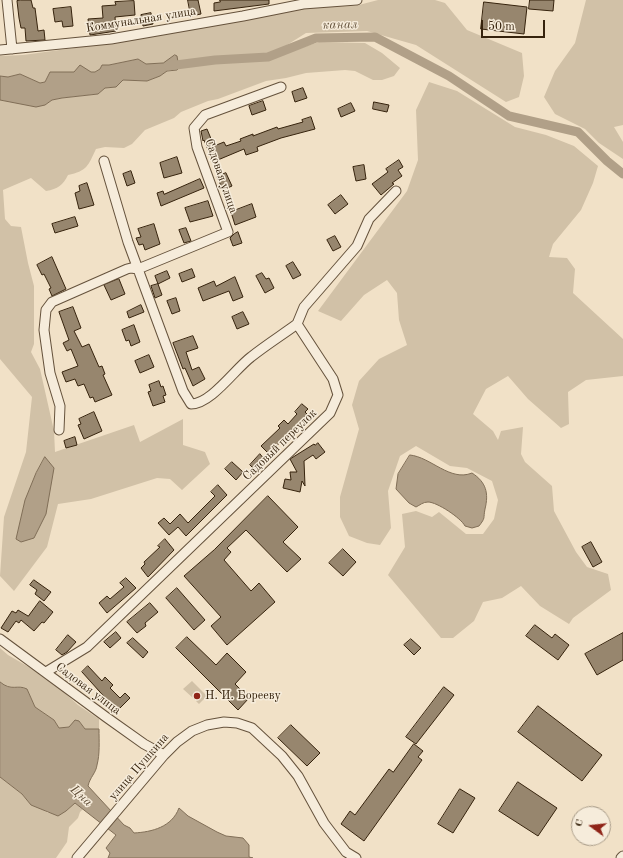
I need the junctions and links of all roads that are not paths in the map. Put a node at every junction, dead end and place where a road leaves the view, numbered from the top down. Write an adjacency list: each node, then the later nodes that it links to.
1 (7, 0): 3 (street)
2 (357, 0): 3 (street, Коммунальная улица)
3 (12, 49): 4 (street, Коммунальная улица)
4 (0, 50)
5 (281, 87): 8 (street, Садовая улица)
6 (104, 161): 8 (street)
7 (396, 192): 9 (street)
8 (138, 269): 9 (street); 10 (street, Садовая улица)
9 (297, 324): 12 (street, Садовый переулок)
10 (59, 430)
11 (0, 639): 12 (street, Садовая улица)
12 (46, 672): 13 (street, Садовая улица)
13 (164, 755): 14 (street, улица Пушкина); 15 (street, улица Пушкина)
14 (80, 854)
15 (356, 858)

